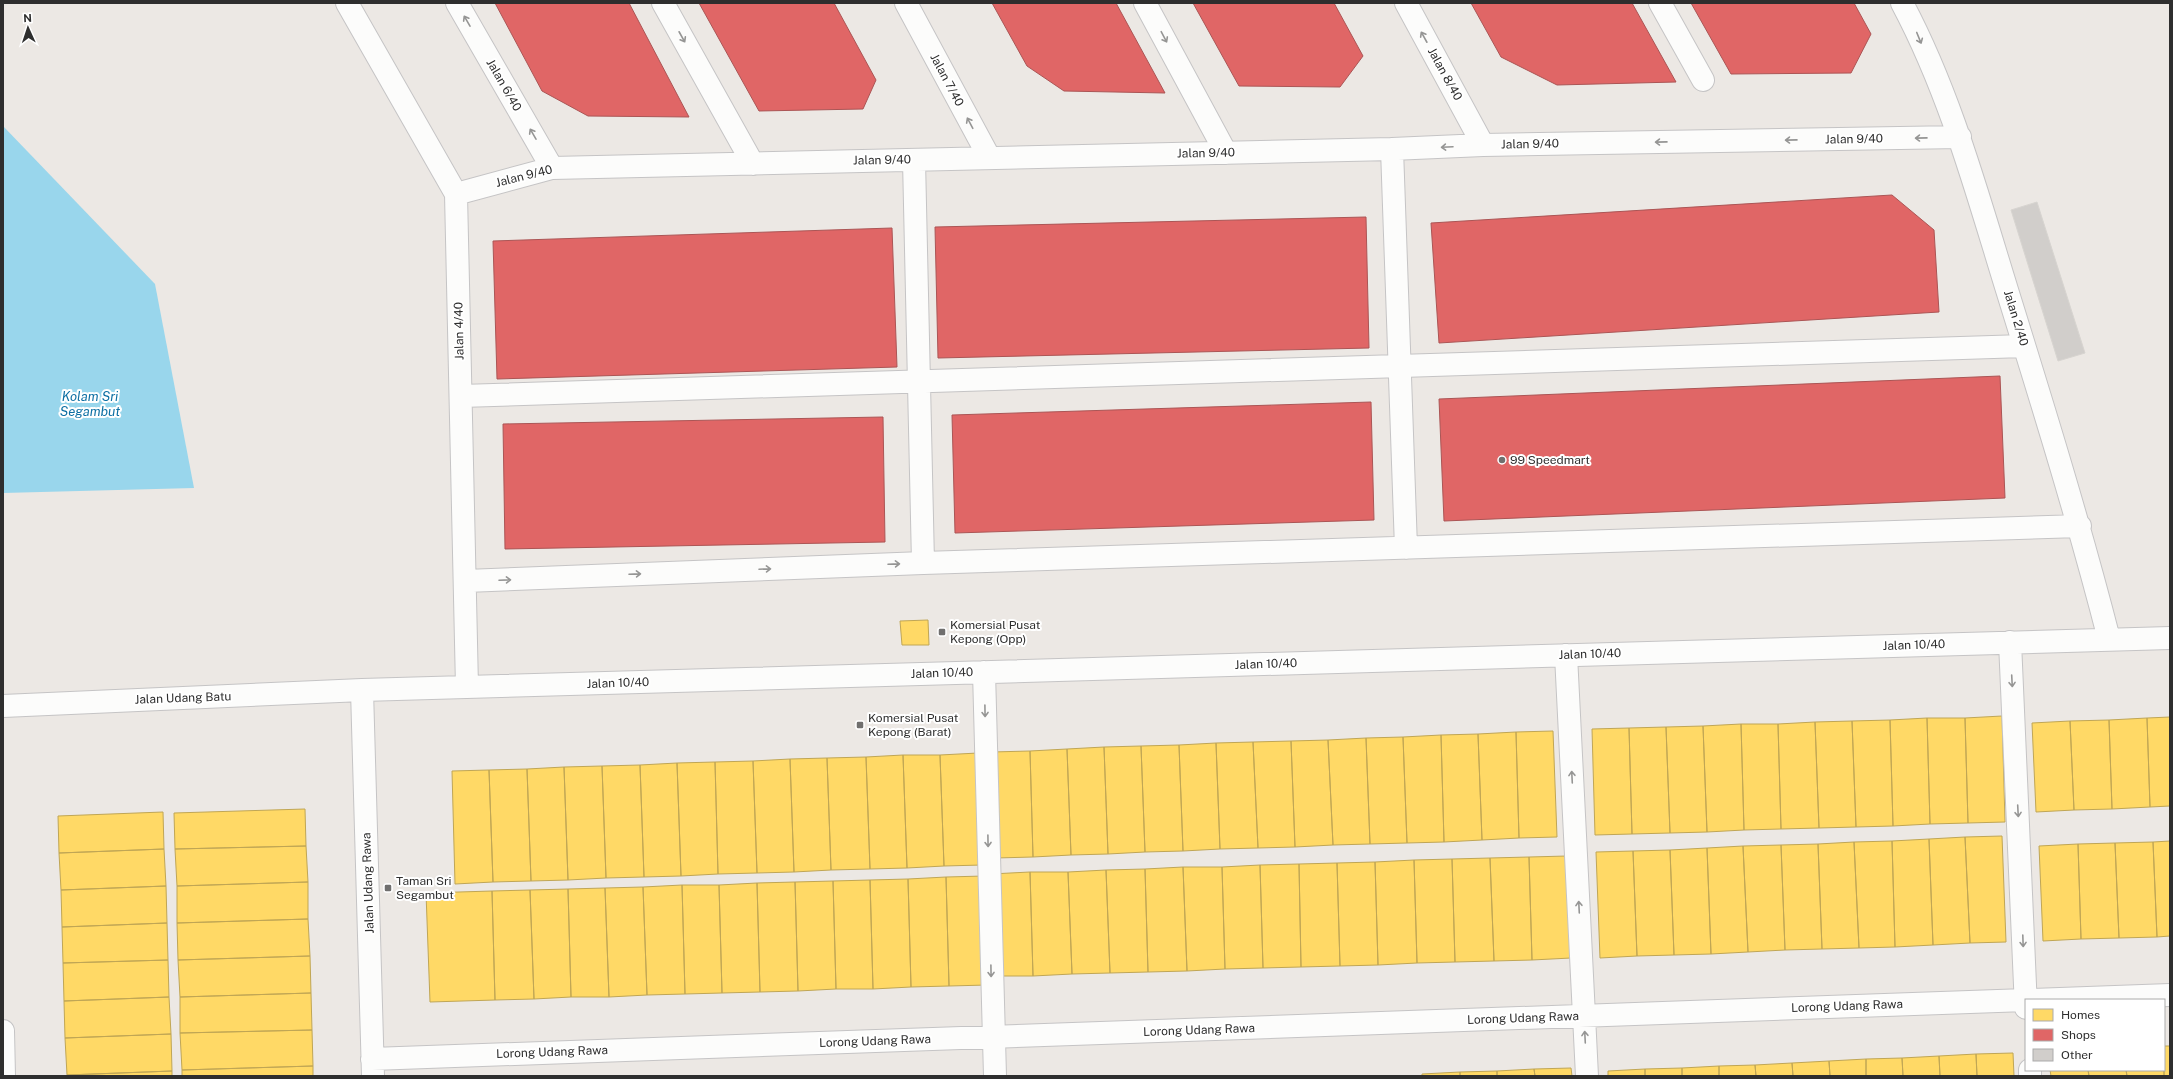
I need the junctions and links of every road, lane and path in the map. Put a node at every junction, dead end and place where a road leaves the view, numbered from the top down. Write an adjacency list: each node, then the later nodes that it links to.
1 (347, 3): 18 (street, Jalan 4/40)
2 (457, 3): 17 (street, Jalan 6/40, one-way to 2)
3 (663, 3): 16 (street, one-way to 16)
4 (906, 3): 14 (street, Jalan 7/40, one-way to 4)
5 (1145, 3): 13 (street, one-way to 13)
6 (1406, 3): 11 (street, Jalan 8/40, one-way to 6)
7 (1660, 3): 9 (street)
8 (1902, 3): 10 (street, Jalan 2/40, one-way to 10)
9 (1702, 80)
10 (1960, 137): 11 (street, Jalan 9/40, one-way to 11); 19 (street, Jalan 2/40)
11 (1483, 145): 12 (street, Jalan 9/40, one-way to 12)
12 (1392, 149): 13 (street, Jalan 9/40); 20 (street)
13 (1226, 153): 14 (street, Jalan 9/40)
14 (989, 157): 15 (street, Jalan 9/40)
15 (914, 160): 16 (street, Jalan 9/40); 21 (street)
16 (753, 164): 17 (street, Jalan 9/40)
17 (552, 168): 18 (street, Jalan 9/40)
18 (456, 194): 22 (street, Jalan 4/40)
19 (2024, 346): 20 (street); 23 (street, Jalan 2/40)
20 (1400, 366): 21 (street); 24 (street)
21 (918, 381): 22 (street); 25 (street)
22 (461, 396): 26 (street, Jalan 4/40)
23 (2080, 526): 24 (street); 28 (street, Jalan 2/40)
24 (1406, 548): 25 (street)
25 (923, 563): 26 (street, one-way to 25)
26 (466, 581): 32 (street, Jalan 4/40)
27 (2170, 638): 28 (street, Jalan 10/40)
28 (2110, 639): 29 (street, Jalan 10/40)
29 (2010, 642): 30 (street, Jalan 10/40); 36 (street, one-way to 36)
30 (1566, 655): 31 (street, Jalan 10/40); 39 (street, one-way to 30)
31 (984, 672): 32 (street, Jalan 10/40); 41 (street, one-way to 41)
32 (468, 688): 33 (street, Jalan 10/40)
33 (362, 690): 34 (street, Jalan Udang Batu); 42 (street, Jalan Udang Rawa)
34 (3, 706)
35 (2170, 995): 37 (street)
36 (2026, 999)
37 (2059, 999)
38 (2025, 1000): 39 (street, Lorong Udang Rawa)
39 (1584, 1016): 41 (street, Lorong Udang Rawa); 45 (street, one-way to 39)
40 (3, 1031): 43 (street)
41 (993, 1037): 42 (street, Lorong Udang Rawa); 44 (street)
42 (373, 1067)
43 (4, 1076)
44 (995, 1076)
45 (1587, 1076)

